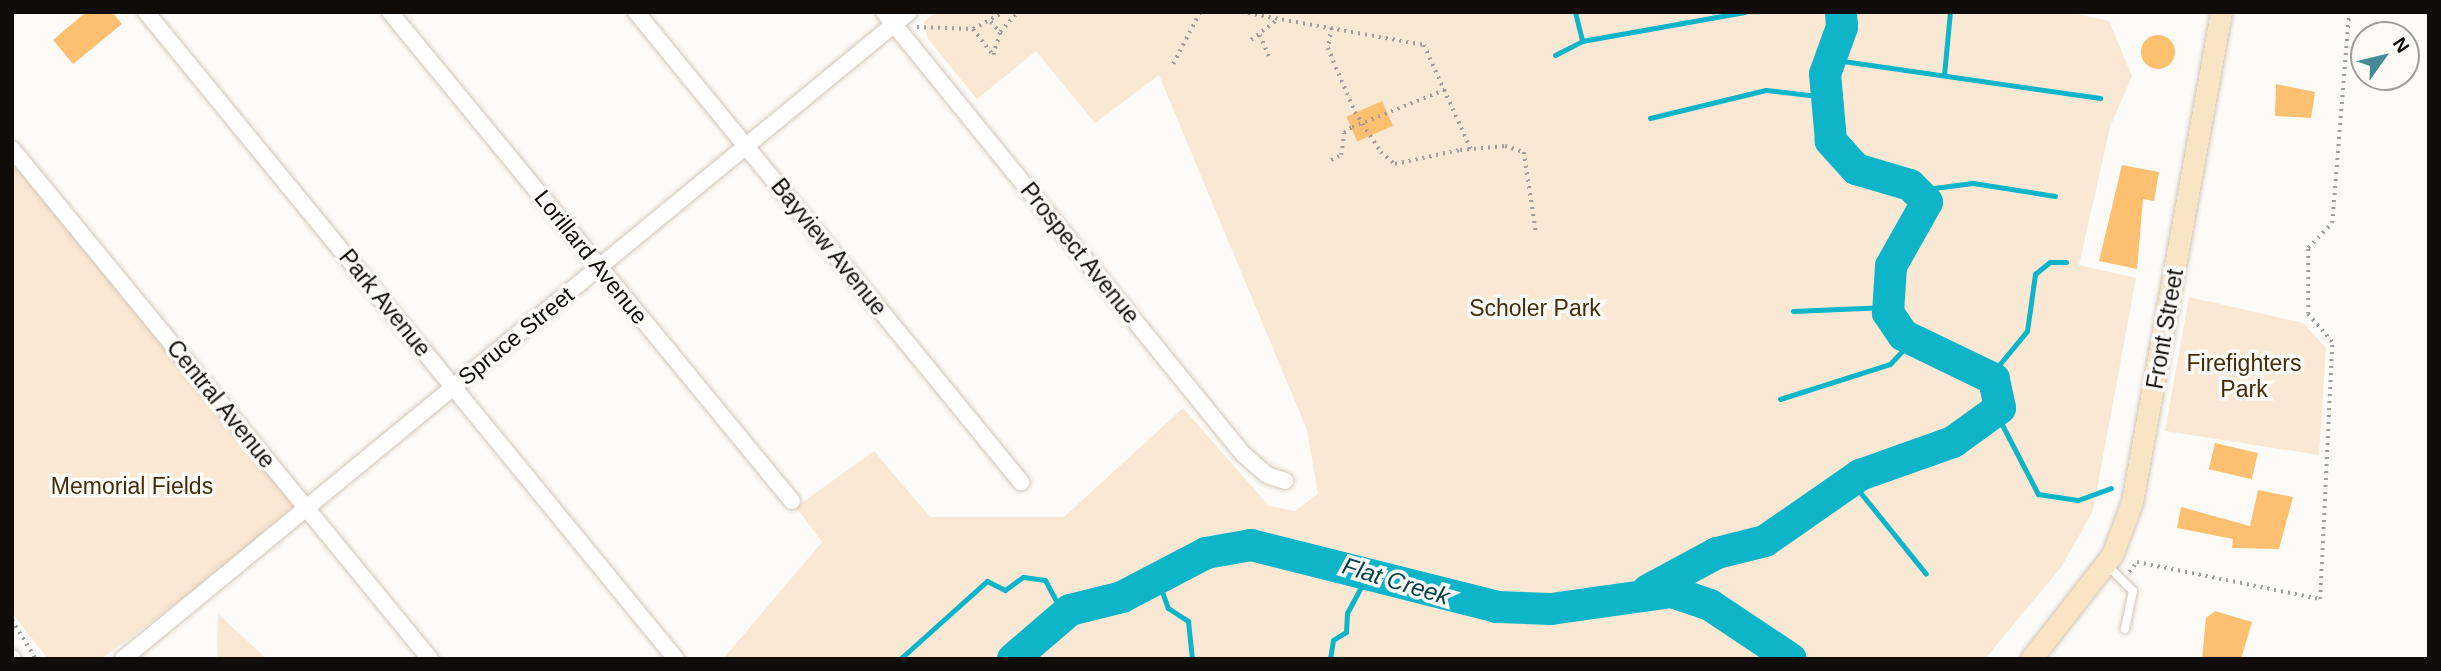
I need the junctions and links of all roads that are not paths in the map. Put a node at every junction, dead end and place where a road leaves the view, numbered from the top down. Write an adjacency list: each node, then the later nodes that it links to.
1 (146, 12): 10 (street, Park Avenue)
2 (390, 12): 9 (street, Lorillard Avenue)
3 (636, 12): 7 (street, Bayview Avenue)
4 (909, 12): 6 (street, Spruce Street)
5 (2221, 12): 15 (street, Front Street)
6 (889, 18): 7 (street, Spruce Street); 11 (street, Prospect Avenue)
7 (746, 147): 9 (street, Spruce Street); 12 (street, Bayview Avenue)
8 (12, 149): 14 (street, Central Avenue)
9 (600, 268): 10 (street, Spruce Street); 13 (street, Lorillard Avenue)
10 (454, 386): 14 (street, Spruce Street); 19 (street, Park Avenue)
11 (1285, 481)
12 (1021, 482)
13 (792, 501)
14 (306, 508): 17 (street, Spruce Street); 18 (street, Central Avenue)
15 (2106, 564): 16 (lane); 20 (street, Front Street)
16 (2125, 629)
17 (123, 659)
18 (430, 659)
19 (676, 659)
20 (2031, 659)

